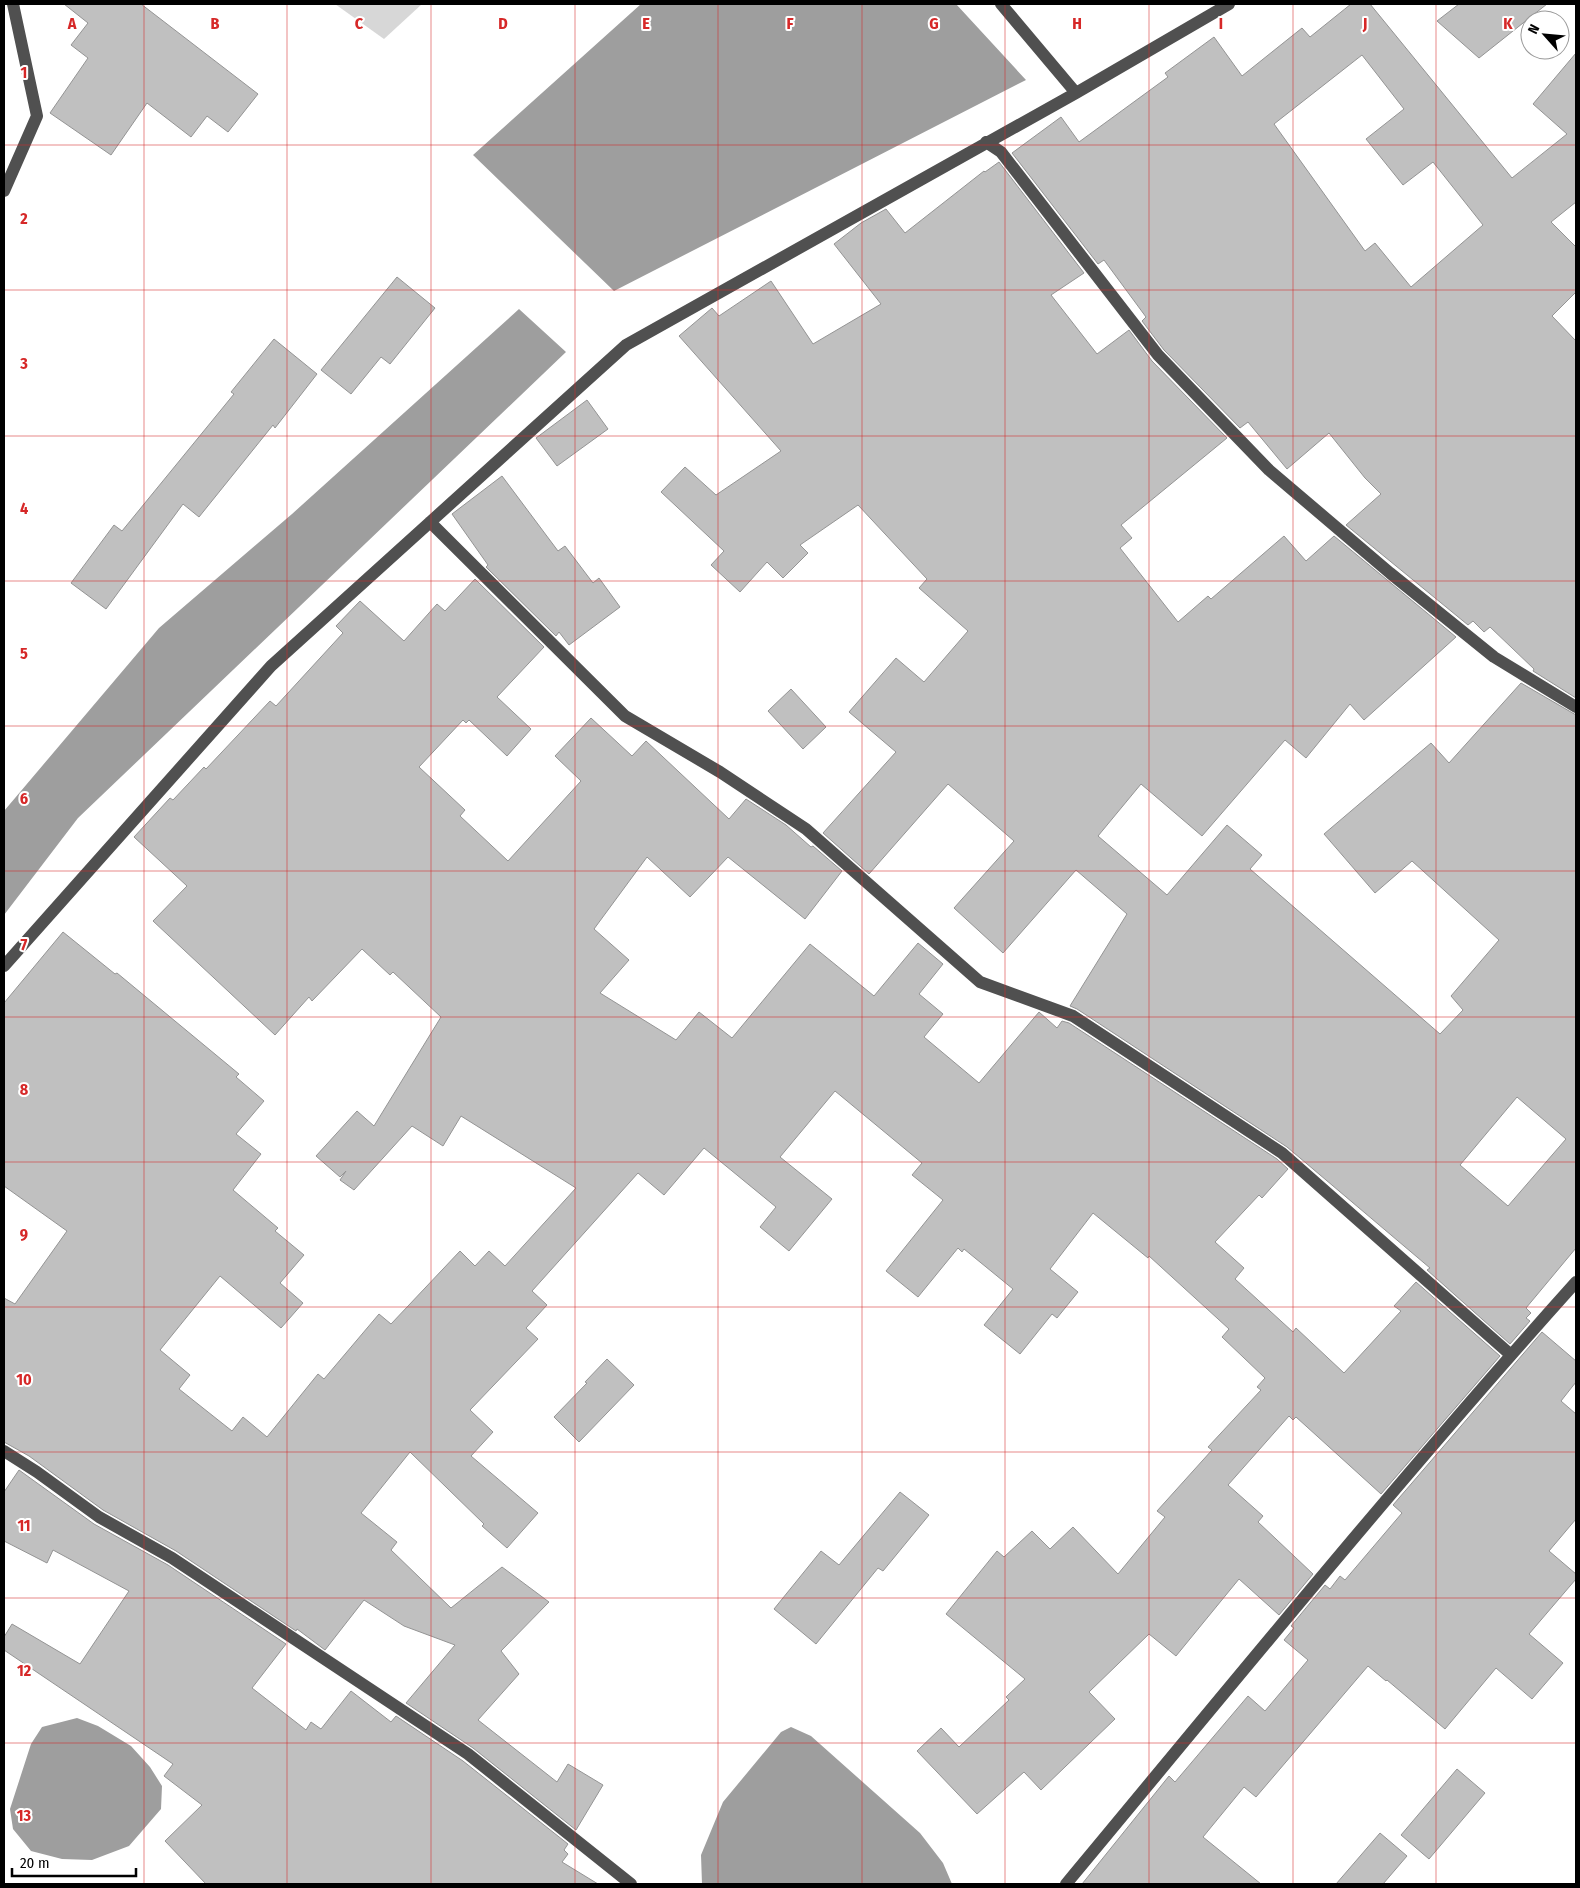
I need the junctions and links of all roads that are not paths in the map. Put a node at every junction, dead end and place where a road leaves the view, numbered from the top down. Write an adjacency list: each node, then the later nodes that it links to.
1 (13, 4): 6 (street)
2 (1001, 4): 4 (street)
3 (1229, 4): 4 (street)
4 (1076, 93): 5 (street)
5 (986, 142): 7 (street); 8 (street)
6 (4, 191)
7 (430, 522): 9 (street); 11 (street)
8 (1576, 707)
9 (4, 966)
10 (1576, 1282): 11 (street)
11 (1511, 1354): 14 (street)
12 (4, 1451): 13 (street)
13 (631, 1884)
14 (1066, 1884)

